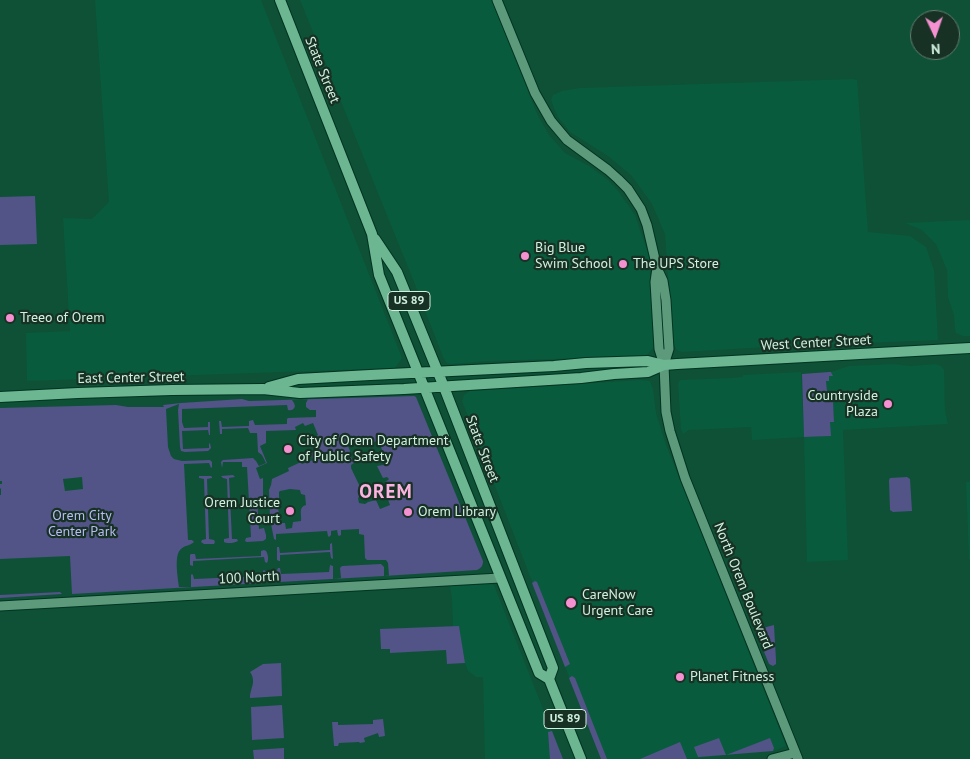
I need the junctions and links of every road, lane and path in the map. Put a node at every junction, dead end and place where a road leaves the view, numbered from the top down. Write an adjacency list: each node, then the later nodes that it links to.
1 (280, 0): 3 (main road, State Street / US 89)
2 (497, 0): 5 (street, North Orem Boulevard)
3 (372, 234): 6 (main road, State Street / US 89); 7 (main road, State Street / US 89)
4 (970, 348): 5 (main road, West Center Street)
5 (664, 366): 6 (main road, West Center Street); 8 (main road, West Center Street); 16 (street, North Orem Boulevard)
6 (438, 372): 7 (main road, West Center Street); 8 (main road, State Street / US 89)
7 (418, 373): 9 (main road, State Street / US 89); 10 (main road, East Center Street)
8 (444, 387): 9 (main road, West Center Street); 13 (main road, State Street / US 89)
9 (424, 388): 10 (main road, East Center Street); 12 (main road, State Street / US 89)
10 (263, 389): 11 (main road, East Center Street)
11 (0, 397)
12 (500, 578): 13 (main road); 14 (street, 100 North); 15 (main road, State Street / US 89)
13 (525, 598): 15 (main road, State Street)
14 (0, 606)
15 (549, 680): 17 (main road, State Street / US 89)
16 (797, 756): 18 (street)
17 (580, 759)
18 (772, 759)

